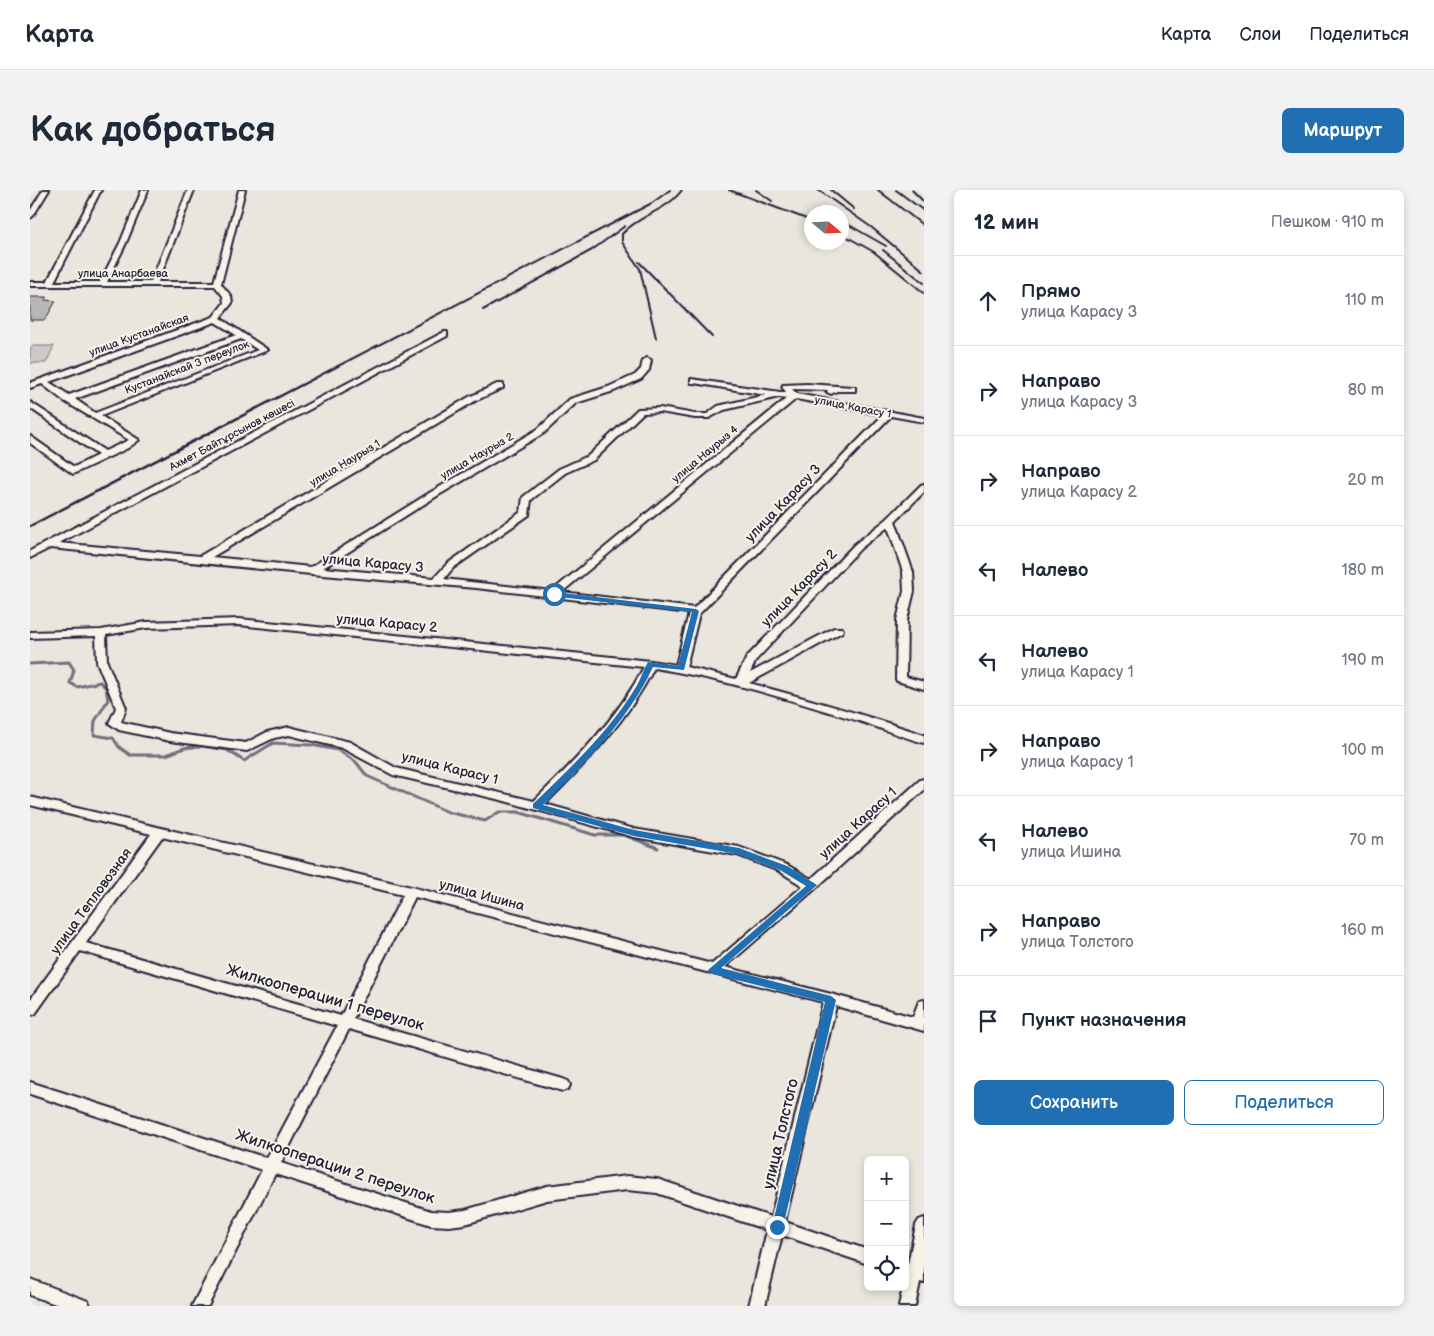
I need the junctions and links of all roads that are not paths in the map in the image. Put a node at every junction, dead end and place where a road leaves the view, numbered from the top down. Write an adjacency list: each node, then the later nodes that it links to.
1 (46, 190): 6 (street)
2 (98, 190): 8 (street)
3 (144, 190): 9 (street)
4 (190, 190): 10 (street)
5 (242, 190): 11 (street)
6 (30, 216)
7 (30, 284): 8 (street, улица Анарбаева)
8 (49, 284): 9 (street, улица Анарбаева)
9 (102, 284): 10 (street, улица Анарбаева)
10 (154, 284): 11 (street, улица Анарбаева)
11 (216, 284): 12 (street)
12 (216, 319): 14 (street, Кустанайскай 3 переулок); 16 (street, улица Кустанайская)
13 (444, 334): 34 (street, Ахмет Байтұрсынов көшесі)
14 (242, 336): 24 (street, Кустанайскай 3 переулок); 28 (street, Кустанайскай 3 переулок)
15 (647, 360): 37 (street, улица Наурыз 2)
16 (44, 381): 18 (street, улица Кустанайская); 24 (street)
17 (694, 381): 22 (street)
18 (30, 386)
19 (500, 386): 36 (street, улица Наурыз 1)
20 (835, 388): 21 (street); 23 (street); 25 (street)
21 (852, 389)
22 (779, 395): 23 (street); 38 (street)
23 (794, 396): 25 (street, улица Карасу 1); 39 (street, улица Наурыз 4)
24 (68, 399): 28 (street)
25 (821, 401): 27 (street, улица Карасу 1)
26 (30, 404): 31 (street)
27 (889, 414): 29 (street, улица Карасу 1); 40 (street, улица Карасу 3)
28 (94, 416): 31 (street)
29 (924, 420)
30 (30, 439): 31 (street)
31 (104, 454)
32 (924, 486): 33 (street, улица Карасу 2)
33 (890, 521): 46 (street, улица Карасу 2); 47 (street)
34 (48, 546): 35 (street, Ахмет Байтұрсынов көшесі); 36 (street, улица Карасу 3)
35 (30, 555)
36 (202, 560): 37 (street, улица Карасу 3)
37 (311, 571): 38 (street, улица Карасу 3)
38 (436, 582): 39 (street, улица Карасу 3)
39 (554, 594): 40 (street, улица Карасу 3)
40 (696, 611): 45 (street, улица Карасу 3)
41 (838, 630): 46 (street)
42 (101, 633): 43 (street, улица Карасу 2); 44 (street, улица Карасу 2); 51 (street, улица Карасу 1)
43 (30, 635)
44 (651, 664): 45 (street, улица Карасу 2); 51 (street)
45 (681, 668): 46 (street, улица Карасу 2)
46 (740, 683): 48 (street, улица Карасу 2)
47 (924, 686)
48 (924, 739)
49 (924, 783): 53 (street, улица Карасу 1)
50 (30, 800): 52 (street, улица Ишина)
51 (536, 806): 53 (street, улица Карасу 1)
52 (159, 832): 54 (street, улица Ишина); 55 (street, улица Тепловозная)
53 (812, 885): 56 (street, улица Карасу 1)
54 (411, 892): 56 (street, улица Ишина); 60 (street)
55 (78, 946): 59 (street, улица Тепловозная); 60 (street, Жилкооперации 1 переулок)
56 (713, 970): 57 (street, улица Ишина)
57 (831, 1000): 61 (street, улица Ишина); 66 (street, улица Толстого)
58 (924, 1005): 61 (street)
59 (30, 1010)
60 (346, 1022): 62 (street, Жилкооперации 1 переулок); 64 (street)
61 (921, 1025)
62 (563, 1085)
63 (30, 1088): 64 (street, Жилкооперации 2 переулок)
64 (271, 1165): 66 (street, Жилкооперации 2 переулок); 71 (street)
65 (924, 1225): 68 (street)
66 (777, 1227): 67 (street, Жилкооперации 2 переулок); 72 (street, улица Толстого)
67 (864, 1256)
68 (914, 1273): 73 (street)
69 (30, 1287): 70 (street)
70 (82, 1306)
71 (200, 1306)
72 (757, 1306)
73 (907, 1306)

